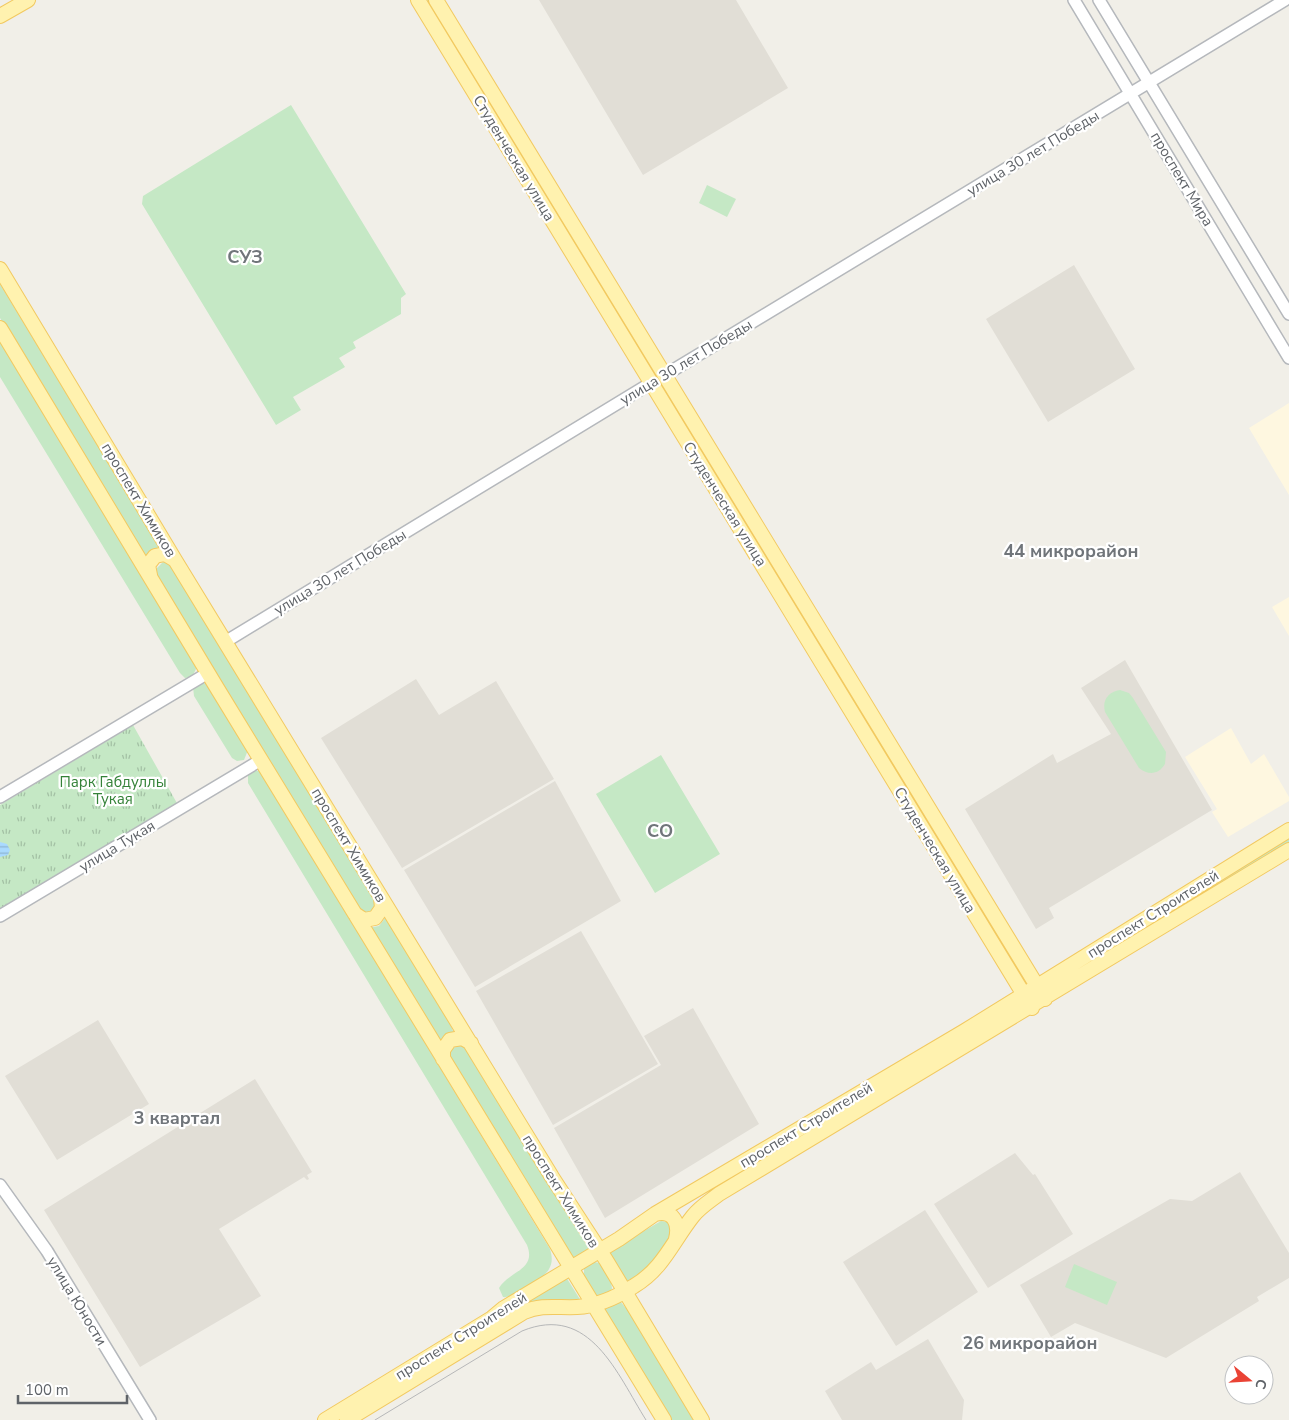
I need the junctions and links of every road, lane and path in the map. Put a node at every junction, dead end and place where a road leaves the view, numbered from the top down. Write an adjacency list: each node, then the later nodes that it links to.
1 (28, 0): 7 (main road)
2 (418, 0): 10 (main road, Студенческая улица)
3 (436, 0): 10 (main road, Студенческая улица)
4 (1074, 0): 9 (street, проспект Мира)
5 (1099, 0): 8 (street, проспект Мира)
6 (1285, 0): 8 (street, улица 30 лет Победы)
7 (0, 16)
8 (1149, 83): 9 (street, улица 30 лет Победы); 14 (street, проспект Мира)
9 (1131, 93): 16 (street, проспект Мира); 17 (street, улица 30 лет Победы)
10 (529, 169): 12 (main road, Студенческая улица); 13 (main road, Студенческая улица)
11 (0, 269): 19 (main road, проспект Химиков)
12 (606, 281): 13 (main road); 17 (main road, Студенческая улица)
13 (595, 290): 18 (main road, Студенческая улица)
14 (1289, 314)
15 (0, 328): 20 (main road, проспект Химиков)
16 (1289, 358)
17 (665, 375): 18 (main road, улица 30 лет Победы); 23 (main road, Студенческая улица)
18 (651, 382): 21 (street, улица 30 лет Победы); 23 (main road, Студенческая улица)
19 (175, 560): 20 (main road); 21 (main road, проспект Химиков)
20 (150, 576): 22 (main road, проспект Химиков)
21 (225, 642): 29 (main road, проспект Химиков)
22 (208, 673): 25 (main road, проспект Химиков); 26 (street)
23 (839, 677): 24 (main road, Студенческая улица)
24 (847, 689): 32 (main road, Студенческая улица); 33 (main road, Студенческая улица)
25 (261, 760): 30 (main road, проспект Химиков); 31 (street, улица Тукая)
26 (0, 798)
27 (1289, 830): 32 (main road, проспект Строителей)
28 (1289, 850): 34 (main road, проспект Строителей)
29 (381, 897): 30 (main road); 36 (main road, проспект Химиков)
30 (354, 913): 37 (main road, проспект Химиков)
31 (0, 916)
32 (1037, 986): 33 (main road, проспект Строителей); 34 (main road, Студенческая улица)
33 (1023, 995): 35 (main road, Студенческая улица); 39 (main road, проспект Строителей)
34 (1045, 999): 35 (main road, проспект Строителей)
35 (1032, 1008): 40 (main road, проспект Строителей)
36 (471, 1043): 37 (main road); 43 (main road, проспект Химиков)
37 (443, 1060): 44 (main road, проспект Химиков)
38 (0, 1184): 49 (street, улица Юности)
39 (692, 1192): 40 (main road); 41 (main road, проспект Строителей)
40 (702, 1206): 42 (main road, проспект Строителей)
41 (655, 1214): 42 (main road); 43 (main road, проспект Строителей)
42 (675, 1244): 45 (main road, проспект Строителей)
43 (599, 1250): 44 (main road, проспект Строителей); 46 (main road, проспект Химиков)
44 (571, 1268): 47 (main road, проспект Химиков); 50 (main road, проспект Строителей)
45 (650, 1276): 46 (main road, проспект Строителей); 48 (main road)
46 (624, 1292): 47 (main road, проспект Строителей); 48 (main road, проспект Химиков)
47 (594, 1304): 51 (main road, проспект Строителей); 52 (main road, проспект Химиков)
48 (637, 1314): 53 (main road, проспект Химиков)
49 (150, 1420)
50 (325, 1420)
51 (347, 1420)
52 (664, 1420)
53 (702, 1420)

